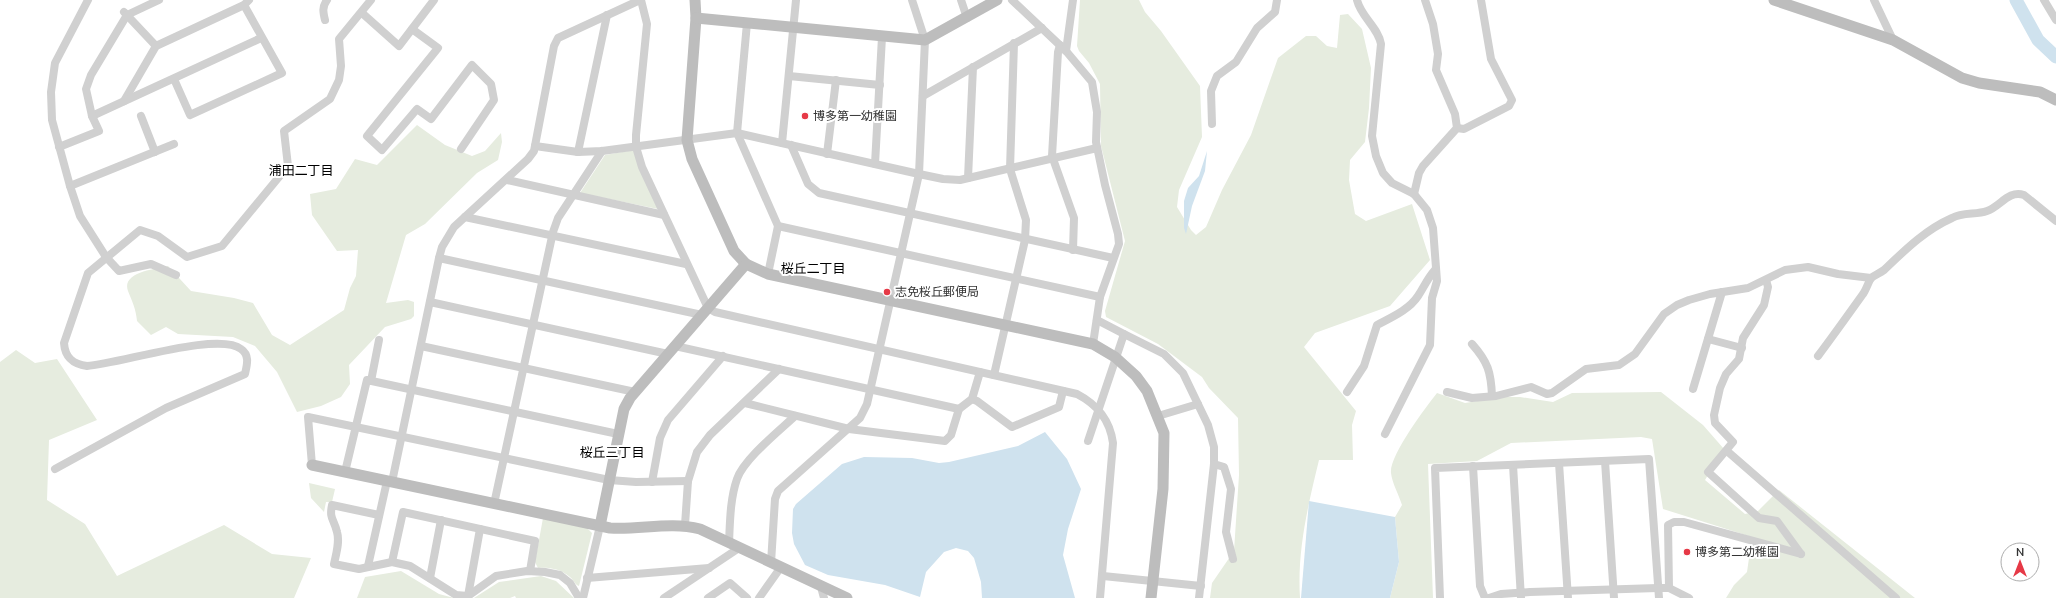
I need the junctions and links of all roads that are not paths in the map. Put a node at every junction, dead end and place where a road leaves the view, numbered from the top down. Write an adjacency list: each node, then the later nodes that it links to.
1 (88, 0): 58 (street)
2 (159, 0): 22 (street)
3 (327, 0): 27 (street)
4 (371, 0): 23 (street)
5 (434, 0): 32 (street)
6 (641, 0): 24 (street); 59 (street)
7 (694, 0): 25 (street)
8 (796, 0): 30 (street)
9 (912, 0): 35 (street)
10 (961, 0): 26 (street)
11 (997, 0): 26 (street)
12 (1012, 0): 31 (street)
13 (1073, 0): 39 (street)
14 (1277, 0): 50 (street)
15 (1357, 0): 73 (street)
16 (1425, 0): 51 (street)
17 (1481, 0): 51 (street)
18 (1774, 0): 36 (street)
19 (1874, 0): 36 (street)
20 (2044, 0): 28 (street)
21 (246, 3): 34 (street); 38 (street)
22 (125, 13): 38 (street); 48 (street)
23 (362, 13): 32 (street); 84 (street)
24 (607, 15): 57 (street); 63 (street)
25 (696, 18): 29 (street); 53 (street)
26 (967, 18): 35 (street)
27 (324, 20)
28 (2056, 20)
29 (747, 23): 30 (street); 52 (street)
30 (794, 28): 33 (street); 41 (street)
31 (1042, 28): 37 (street); 39 (street)
32 (412, 29): 61 (street)
33 (882, 37): 35 (street); 44 (street)
34 (261, 38): 42 (street); 42 (street)
35 (925, 40): 45 (street)
36 (1893, 40): 46 (street)
37 (1014, 43): 40 (street); 68 (street)
38 (156, 46): 47 (street)
39 (1063, 48): 60 (street); 66 (street)
40 (973, 67): 45 (street); 70 (street)
41 (789, 76): 43 (street); 54 (street)
42 (174, 79): 47 (street)
43 (836, 80): 44 (street); 65 (street)
44 (880, 85): 67 (street)
45 (923, 96): 69 (street)
46 (2056, 100)
47 (124, 101): 48 (street)
48 (92, 116): 58 (street)
49 (142, 116): 62 (street)
50 (1212, 124)
51 (1457, 128): 73 (street)
52 (737, 133): 53 (street); 54 (street); 79 (street)
53 (687, 140): 59 (street); 88 (street)
54 (782, 143): 56 (street)
55 (174, 144): 62 (street)
56 (791, 145): 65 (street); 75 (street)
57 (535, 146): 63 (street); 71 (street)
58 (59, 147): 72 (street)
59 (636, 148): 64 (street); 76 (street)
60 (1097, 148): 66 (street); 86 (street)
61 (461, 149)
62 (155, 152): 72 (street)
63 (578, 152): 64 (street)
64 (602, 152): 74 (street)
65 (827, 154): 67 (street)
66 (1053, 159): 68 (street); 82 (street)
67 (875, 164): 69 (street)
68 (1010, 169): 70 (street); 81 (street)
69 (919, 174): 70 (street); 75 (street)
70 (968, 178)
71 (507, 180): 74 (street); 77 (street)
72 (70, 186): 84 (street)
73 (1414, 194): 89 (street)
74 (574, 196): 76 (street); 80 (street)
75 (910, 214): 81 (street); 83 (street)
76 (664, 215): 87 (street)
77 (465, 217): 80 (street); 85 (street)
78 (2056, 221): 92 (street)
79 (778, 226): 83 (street); 90 (street)
80 (552, 236): 87 (street); 95 (street)
81 (1025, 240): 82 (street); 93 (street)
82 (1073, 250): 86 (street)
83 (901, 253): 93 (street); 98 (street)
84 (106, 257): 91 (street); 151 (street)
85 (439, 258): 95 (street); 99 (street)
86 (1113, 258): 97 (street)
87 (686, 264): 100 (street)
88 (746, 264): 90 (street); 100 (street)
89 (1435, 270): 126 (street); 140 (street)
90 (768, 274): 98 (street)
91 (176, 275)
92 (1871, 278): 94 (street); 114 (street)
93 (1015, 280): 97 (street); 103 (street)
94 (1766, 280): 96 (street); 110 (street)
95 (542, 281): 100 (street); 102 (street)
96 (1722, 292): 105 (street); 128 (street)
97 (1100, 297): 101 (street)
98 (890, 300): 103 (street); 111 (street)
99 (430, 302): 102 (street); 109 (street)
100 (705, 311): 111 (street); 112 (street)
101 (1097, 320): 104 (street); 107 (street)
102 (533, 324): 112 (street); 116 (street)
103 (1005, 325): 107 (street); 119 (street)
104 (1124, 334): 115 (street); 131 (street)
105 (1708, 338): 110 (street); 123 (street)
106 (379, 340): 120 (street)
107 (1093, 344): 115 (street)
108 (1472, 344): 128 (street)
109 (421, 346): 116 (street); 121 (street)
110 (1742, 348): 143 (street)
111 (879, 349): 118 (street); 122 (street)
112 (672, 350): 113 (street); 125 (street)
113 (723, 356): 117 (street); 156 (street)
114 (1818, 356)
115 (1115, 357): 133 (street); 136 (street)
116 (524, 368): 125 (street); 134 (street)
117 (779, 369): 122 (street); 130 (street)
118 (980, 372): 119 (street); 129 (street)
119 (994, 375): 124 (street)
120 (371, 381): 121 (street); 137 (street)
121 (411, 390): 134 (street); 141 (street)
122 (869, 390): 132 (street); 138 (street)
123 (1693, 390)
124 (1063, 391): 129 (street); 133 (street)
125 (635, 392): 139 (street)
126 (1347, 392)
127 (1447, 392): 128 (street)
128 (1492, 396)
129 (972, 399): 132 (street)
130 (745, 403): 135 (street); 155 (street)
131 (1198, 404): 136 (street); 147 (street)
132 (959, 409): 138 (street)
133 (1098, 409): 142 (street); 170 (street)
134 (514, 412): 139 (street); 144 (street)
135 (795, 416): 138 (street); 163 (street)
136 (1158, 416): 173 (street)
137 (356, 426): 141 (street); 148 (street); 152 (street)
138 (849, 429): 166 (street)
139 (618, 434): 153 (street)
140 (1385, 434)
141 (402, 436): 144 (street); 154 (street)
142 (1088, 441)
143 (1727, 451): 176 (street); 197 (street)
144 (504, 458): 153 (street); 157 (street)
145 (1605, 461): 146 (street); 175 (street); 178 (street)
146 (1559, 463): 149 (street); 180 (street)
147 (1214, 464): 164 (street); 174 (street)
148 (312, 465): 152 (street)
149 (1514, 465): 150 (street); 179 (street)
150 (1473, 466): 192 (street); 193 (street)
151 (55, 469)
152 (345, 472): 154 (street)
153 (609, 480): 156 (street); 160 (street)
154 (389, 481): 157 (street); 158 (street)
155 (688, 481): 156 (street); 161 (street)
156 (652, 482)
157 (494, 504): 160 (street)
158 (379, 515): 167 (street); 167 (street)
159 (441, 520): 162 (street); 165 (street); 171 (street)
160 (600, 526): 161 (street); 172 (street)
161 (685, 526): 163 (street)
162 (480, 528): 169 (street); 181 (street)
163 (734, 546): 166 (street); 168 (street)
164 (1233, 559)
165 (392, 562): 167 (street); 171 (street)
166 (776, 565): 177 (street); 187 (street)
167 (368, 566)
168 (709, 568): 172 (street); 184 (street)
169 (530, 571): 181 (street); 182 (street)
170 (1102, 576): 173 (street); 189 (street)
171 (430, 578): 181 (street)
172 (588, 578): 183 (street)
173 (1153, 581): 174 (street); 190 (street)
174 (1201, 586): 191 (street)
175 (1658, 588): 176 (street); 178 (street); 195 (street)
176 (1669, 588): 196 (street)
177 (822, 593): 188 (street)
178 (1614, 594): 180 (street)
179 (1521, 595): 180 (street); 194 (street)
180 (1568, 595)
181 (468, 596)
182 (579, 598)
183 (583, 598)
184 (664, 598)
185 (708, 598): 186 (street)
186 (747, 598)
187 (759, 598)
188 (847, 598)
189 (1100, 598)
190 (1151, 598)
191 (1199, 598)
192 (1440, 598)
193 (1485, 598)
194 (1489, 598)
195 (1659, 598)
196 (1689, 598)
197 (1896, 598)

